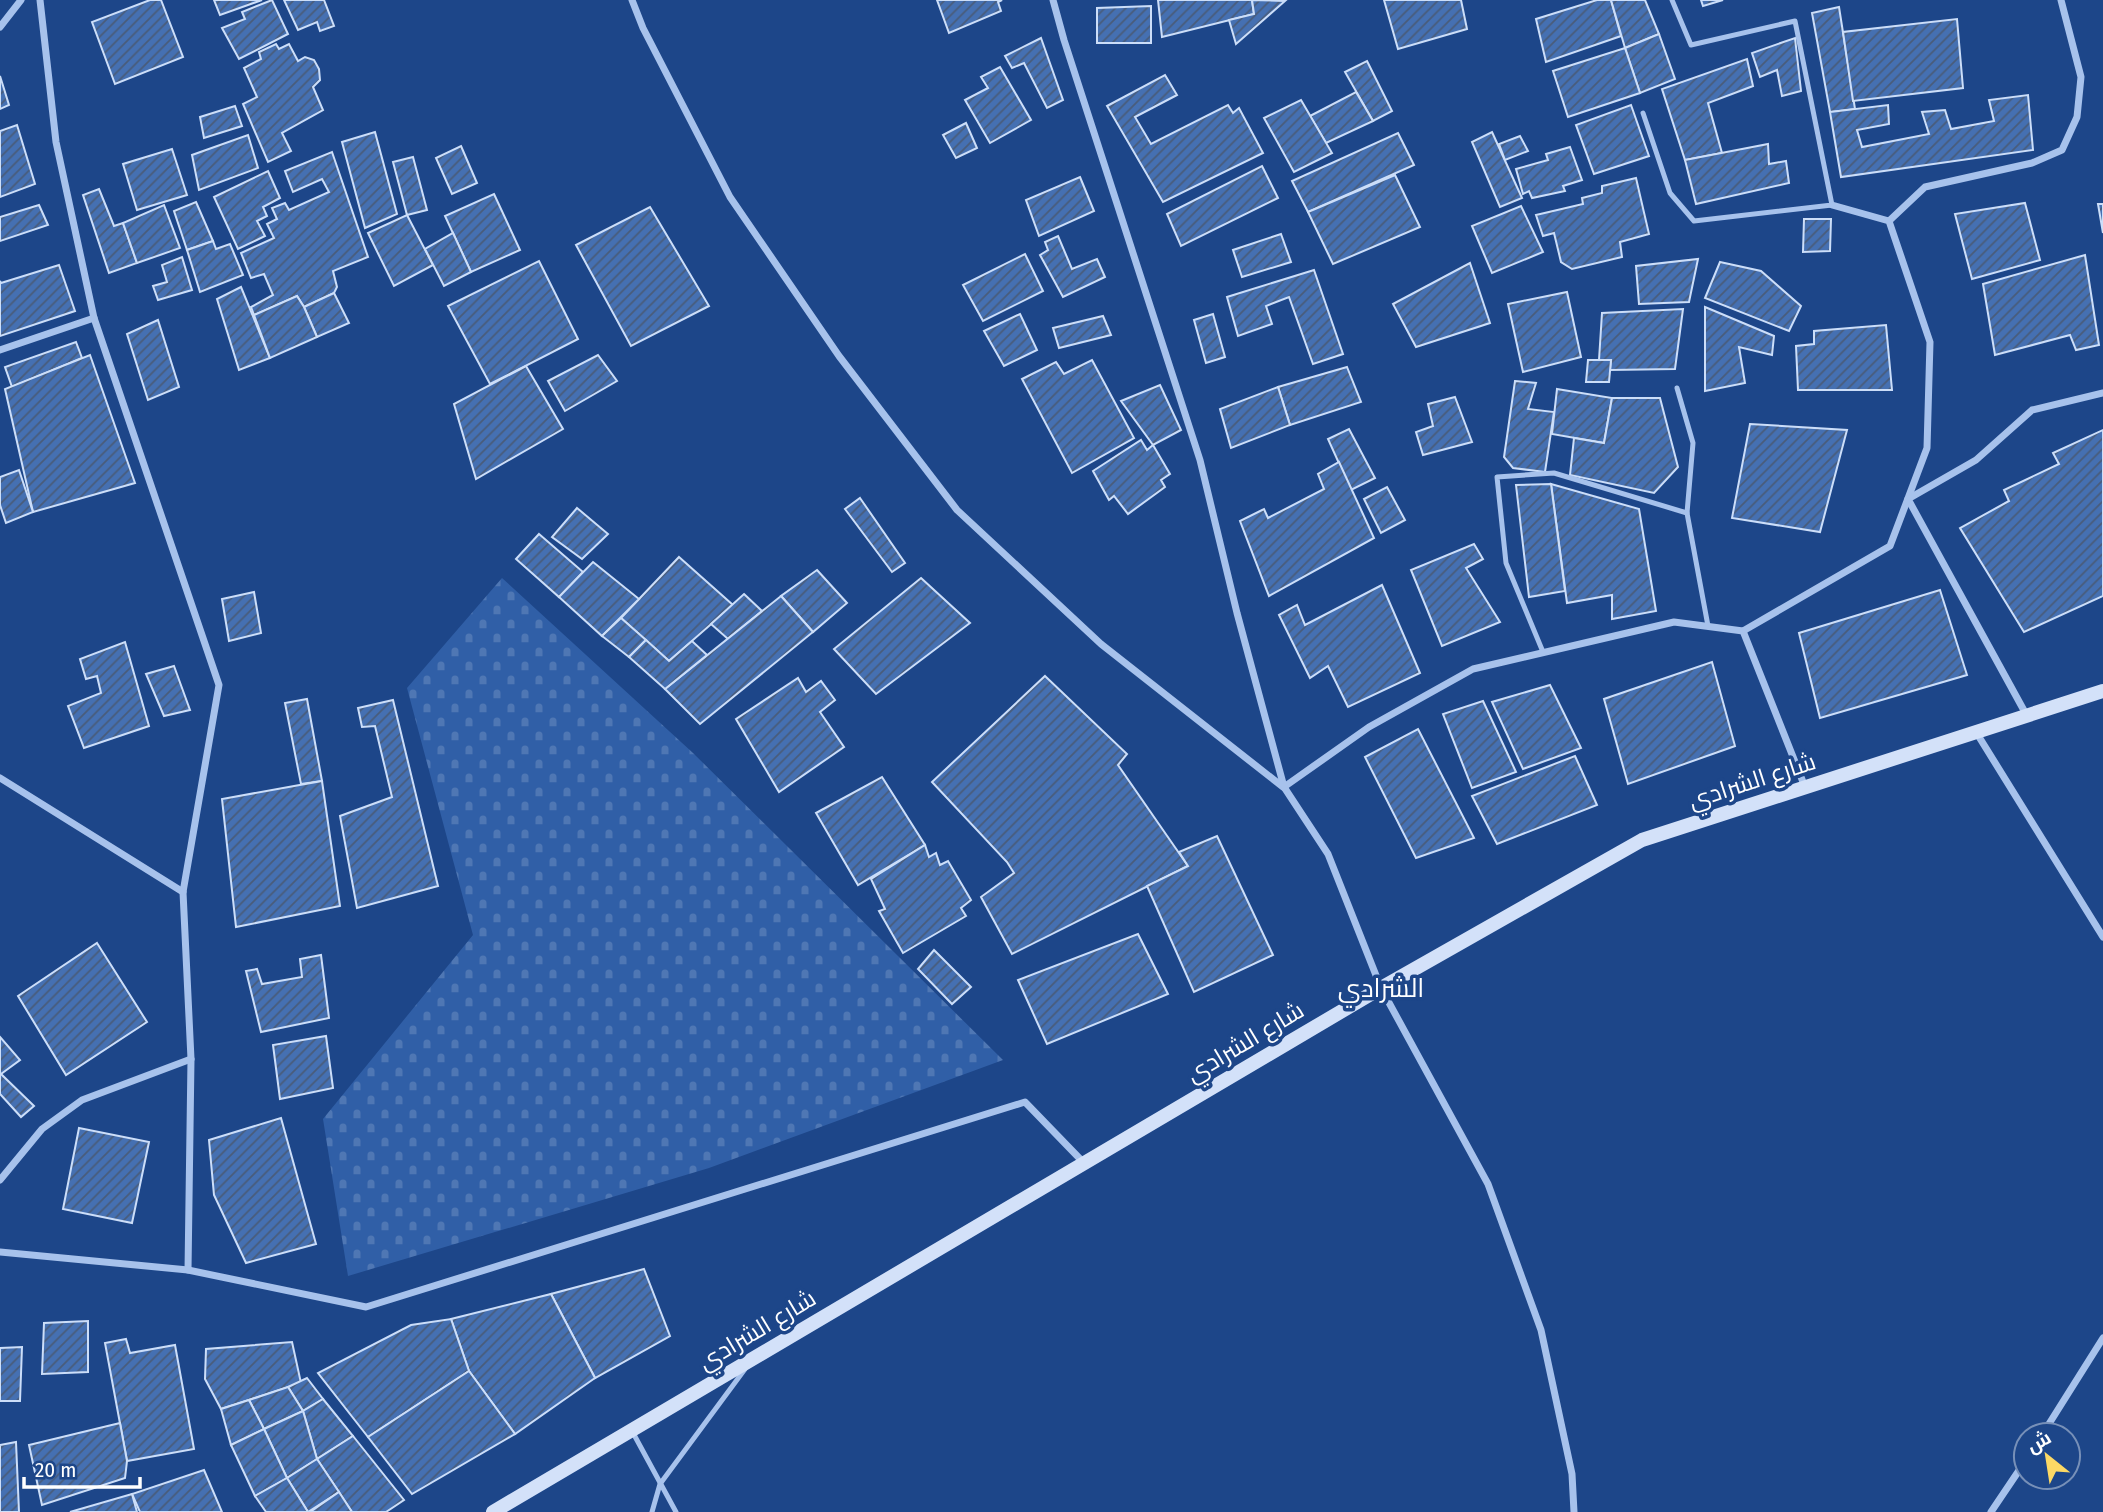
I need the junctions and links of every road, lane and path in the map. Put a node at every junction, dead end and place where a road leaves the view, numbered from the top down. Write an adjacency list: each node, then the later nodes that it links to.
1 (21, 0): 7 (street)
2 (40, 0): 11 (street)
3 (632, 0): 24 (street)
4 (1054, 0): 24 (street)
5 (1672, 0): 9 (lane)
6 (2061, 0): 10 (street)
7 (0, 27)
8 (1643, 113): 9 (lane)
9 (1832, 205): 10 (street)
10 (1889, 221): 15 (street)
11 (94, 318): 12 (street); 26 (street)
12 (0, 350)
13 (1677, 388): 16 (lane)
14 (2103, 393): 15 (street)
15 (1908, 499): 18 (street); 21 (street)
16 (1687, 513): 17 (lane); 19 (lane)
17 (1708, 626): 18 (street); 19 (street)
18 (1743, 631): 25 (street)
19 (1543, 652): 24 (street)
20 (2103, 691): 21 (street, شارع الشرادي)
21 (2027, 716): 22 (street, شارع الشرادي)
22 (1976, 732): 25 (street, شارع الشرادي); 27 (street)
23 (0, 778): 26 (street)
24 (1283, 787): 28 (street)
25 (1805, 788): 28 (street, شارع الشرادي)
26 (183, 892): 29 (street)
27 (2103, 937)
28 (1381, 988): 30 (street, شارع الشرادي); 45 (street)
29 (191, 1059): 31 (street); 33 (street)
30 (1084, 1164): 33 (street); 35 (street, شارع الشرادي)
31 (0, 1180)
32 (0, 1252): 33 (street)
33 (188, 1270)
34 (2103, 1338): 36 (street)
35 (751, 1361): 37 (street, شارع الشرادي); 39 (lane)
36 (2051, 1421)
37 (632, 1431): 39 (lane); 40 (street, شارع الشرادي)
38 (2012, 1481): 46 (street)
39 (660, 1484): 43 (lane); 44 (lane)
40 (531, 1490): 41 (street, شارع الشرادي); 42 (lane)
41 (494, 1512)
42 (509, 1512)
43 (652, 1512)
44 (676, 1512)
45 (1574, 1512)
46 (1991, 1512)

